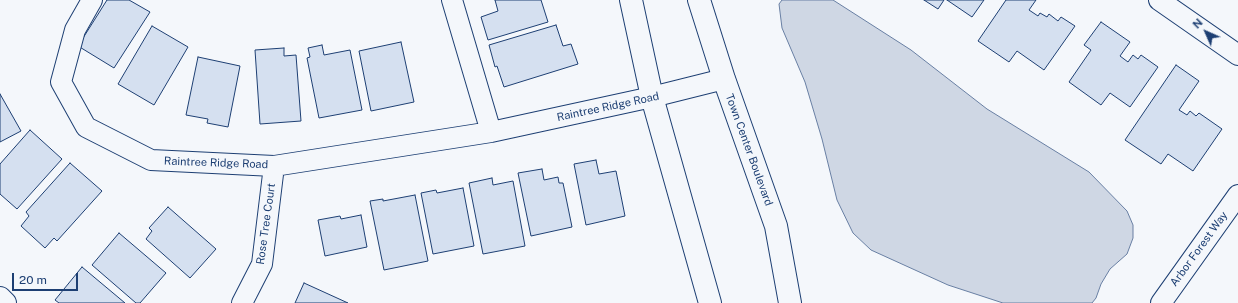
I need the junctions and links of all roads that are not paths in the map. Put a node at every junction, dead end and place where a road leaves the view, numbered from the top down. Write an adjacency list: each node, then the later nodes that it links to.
1 (92, 0): 10 (street, Raintree Ridge Road)
2 (452, 0): 9 (street)
3 (631, 0): 8 (street)
4 (700, 0): 7 (street, Town Center Boulevard)
5 (1159, 0): 6 (street)
6 (1238, 55)
7 (724, 79): 8 (street, Raintree Ridge Road); 16 (street, Town Center Boulevard)
8 (652, 97): 9 (street, Raintree Ridge Road); 15 (street)
9 (491, 132): 10 (street, Raintree Ridge Road)
10 (274, 166): 14 (street, Rose Tree Court)
11 (1238, 195): 17 (street, Arbor Forest Way)
12 (0, 298): 13 (street)
13 (5, 303)
14 (242, 303)
15 (710, 303)
16 (790, 303)
17 (1161, 303)

